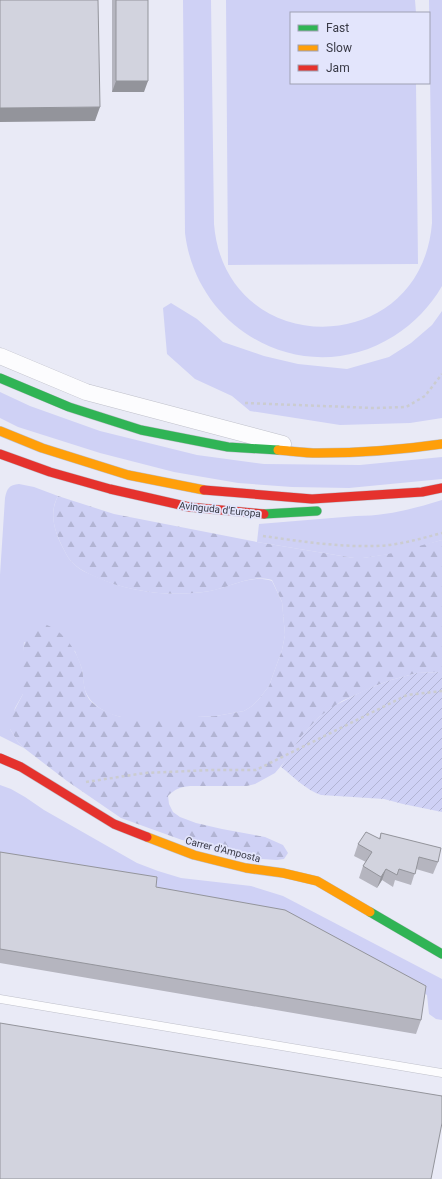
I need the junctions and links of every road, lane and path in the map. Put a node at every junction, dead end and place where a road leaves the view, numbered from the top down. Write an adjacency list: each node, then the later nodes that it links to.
1 (0, 356): 7 (street)
2 (442, 374): 4 (path)
3 (0, 378): 7 (street)
4 (245, 403)
5 (0, 431): 10 (street, Avinguda d'Europa)
6 (442, 444): 7 (street)
7 (317, 453)
8 (0, 454): 12 (street, Avinguda d'Europa)
9 (442, 488): 10 (street, Avinguda d'Europa)
10 (422, 492): 11 (street, Avinguda d'Europa)
11 (350, 506)
12 (328, 510)
13 (442, 690): 15 (path)
14 (0, 758): 16 (street, Carrer d'Amposta)
15 (84, 783)
16 (442, 954)
17 (0, 999): 18 (lane)
18 (442, 1073)

